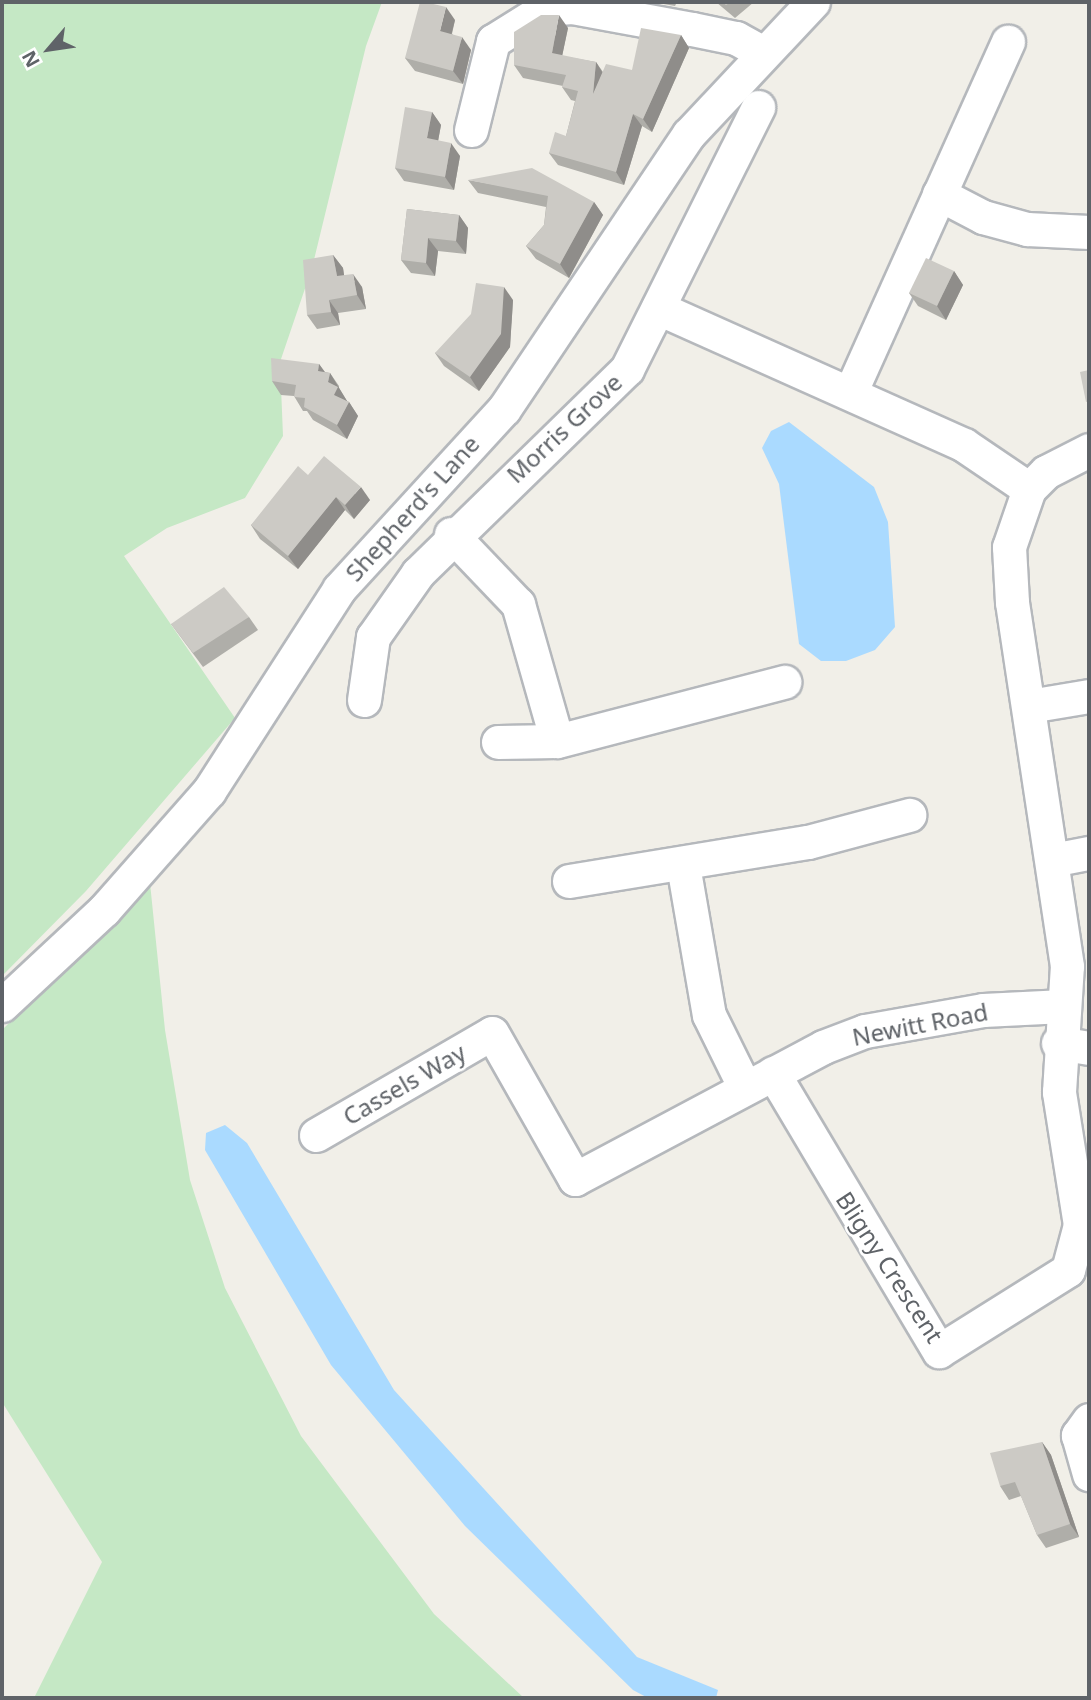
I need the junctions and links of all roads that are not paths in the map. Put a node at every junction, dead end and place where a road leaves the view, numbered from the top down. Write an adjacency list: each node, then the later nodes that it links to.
1 (813, 2): 3 (street, Shepherd's Lane)
2 (1008, 42): 6 (street)
3 (763, 53): 5 (street); 24 (street, Shepherd's Lane)
4 (758, 107): 8 (street, Morris Grove)
5 (471, 130)
6 (939, 194): 7 (street); 9 (street)
7 (1089, 232)
8 (658, 308): 9 (street); 12 (street, Morris Grove)
9 (850, 391): 11 (street)
10 (1089, 450): 11 (street)
11 (1029, 489): 16 (street, Bligny Crescent)
12 (451, 534): 15 (street, Morris Grove); 17 (street)
13 (784, 682): 17 (street)
14 (1089, 696): 16 (street)
15 (364, 700)
16 (1029, 706): 21 (street, Bligny Crescent)
17 (557, 741): 18 (street)
18 (498, 742)
19 (909, 815): 22 (street)
20 (1089, 853): 21 (street)
21 (1052, 860): 25 (street, Bligny Crescent)
22 (683, 865): 23 (street); 27 (street)
23 (569, 881)
24 (2, 1005)
25 (1064, 1006): 26 (street, Bligny Crescent); 27 (street, Newitt Road)
26 (1074, 1046): 27 (street, Bligny Crescent)
27 (759, 1080): 29 (street, Newitt Road)
28 (316, 1135): 29 (street, Cassels Way)
29 (575, 1179)
30 (1084, 1428): 31 (street)
31 (1089, 1474)

